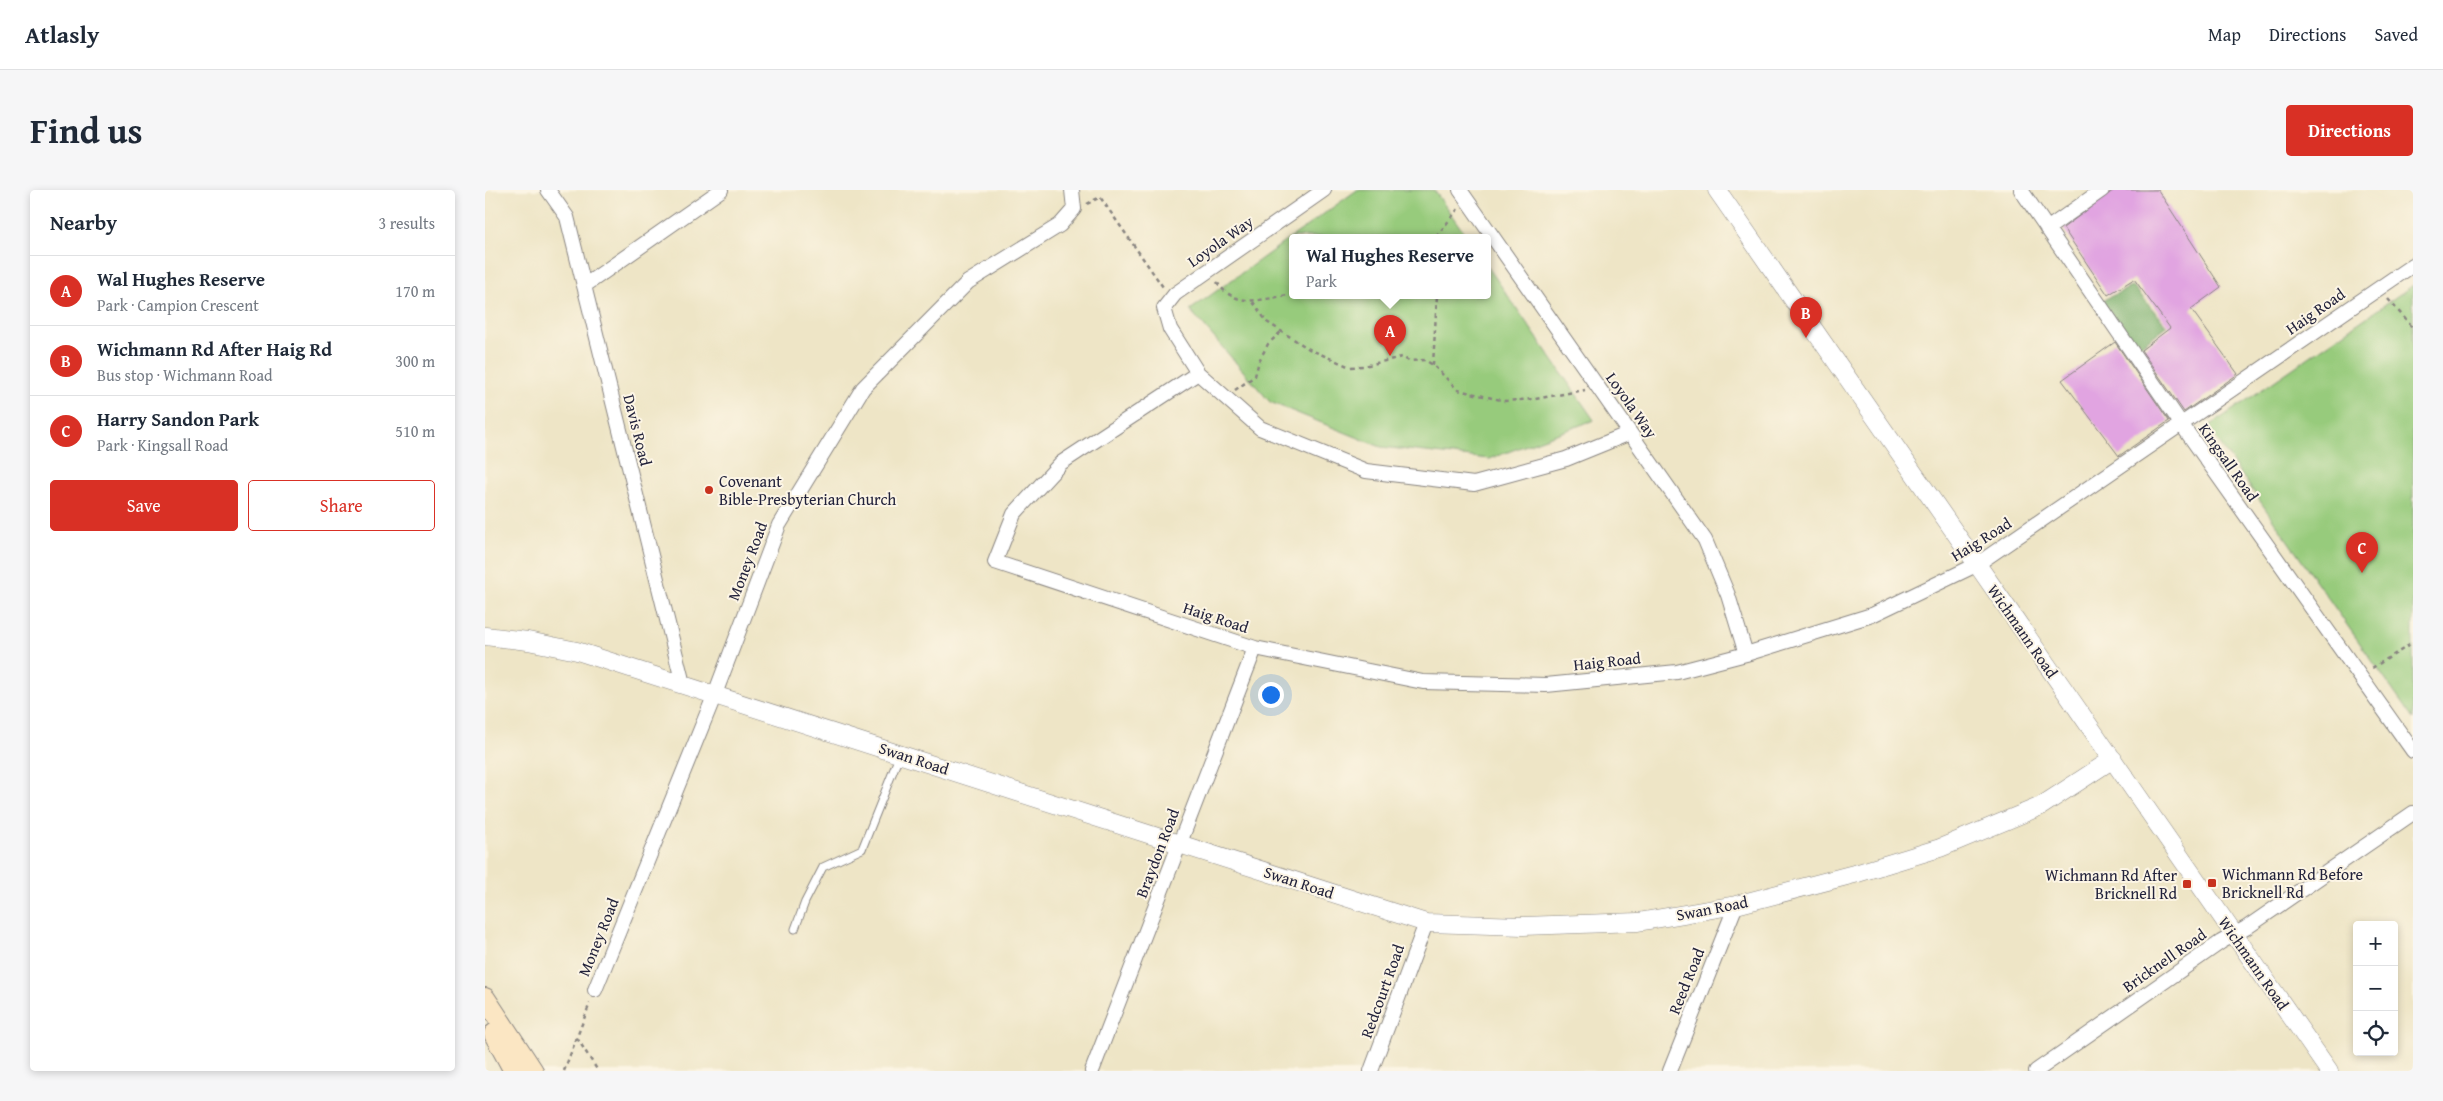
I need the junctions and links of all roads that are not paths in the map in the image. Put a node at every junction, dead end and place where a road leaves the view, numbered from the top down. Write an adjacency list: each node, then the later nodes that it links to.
1 (548, 190): 11 (street, Davis Road)
2 (721, 190): 11 (street)
3 (1072, 190): 20 (street, Money Road)
4 (1324, 190): 12 (street, Loyola Way)
5 (1717, 190): 15 (street, Wichmann Road)
6 (2021, 190): 9 (street, Kingsall Road)
7 (2102, 190): 9 (street)
8 (1463, 194): 14 (street, Loyola Way)
9 (2047, 228): 13 (street, Kingsall Road)
10 (2413, 265): 13 (street, Haig Road)
11 (584, 286): 19 (street, Davis Road)
12 (1198, 373): 14 (street); 17 (street, Haig Road)
13 (2182, 425): 15 (street, Haig Road); 21 (street, Kingsall Road)
14 (1630, 432): 18 (street, Loyola Way)
15 (1977, 565): 18 (street, Haig Road); 23 (street, Wichmann Road)
16 (485, 636): 19 (street, Swan Road)
17 (1255, 648): 18 (street, Haig Road); 25 (street, Braydon Road)
18 (1746, 654)
19 (683, 684): 20 (street, Swan Road)
20 (715, 694): 22 (street, Swan Road); 30 (street, Money Road)
21 (2413, 751)
22 (900, 754): 25 (street, Swan Road); 28 (lane)
23 (2113, 759): 26 (street, Swan Road); 29 (street, Wichmann Road)
24 (2413, 814): 29 (street, Bricknell Road)
25 (1180, 844): 27 (street, Swan Road); 35 (street, Braydon Road)
26 (1736, 905): 27 (street, Swan Road); 37 (street, Reed Road)
27 (1426, 923): 36 (street, Redcourt Road)
28 (795, 929)
29 (2235, 934): 38 (street, Bricknell Road); 39 (street, Wichmann Road)
30 (595, 990)
31 (485, 998): 34 (main road)
32 (485, 1019): 33 (main road)
33 (515, 1071)
34 (533, 1071)
35 (1092, 1071)
36 (1371, 1071)
37 (1670, 1071)
38 (2037, 1071)
39 (2329, 1071)

